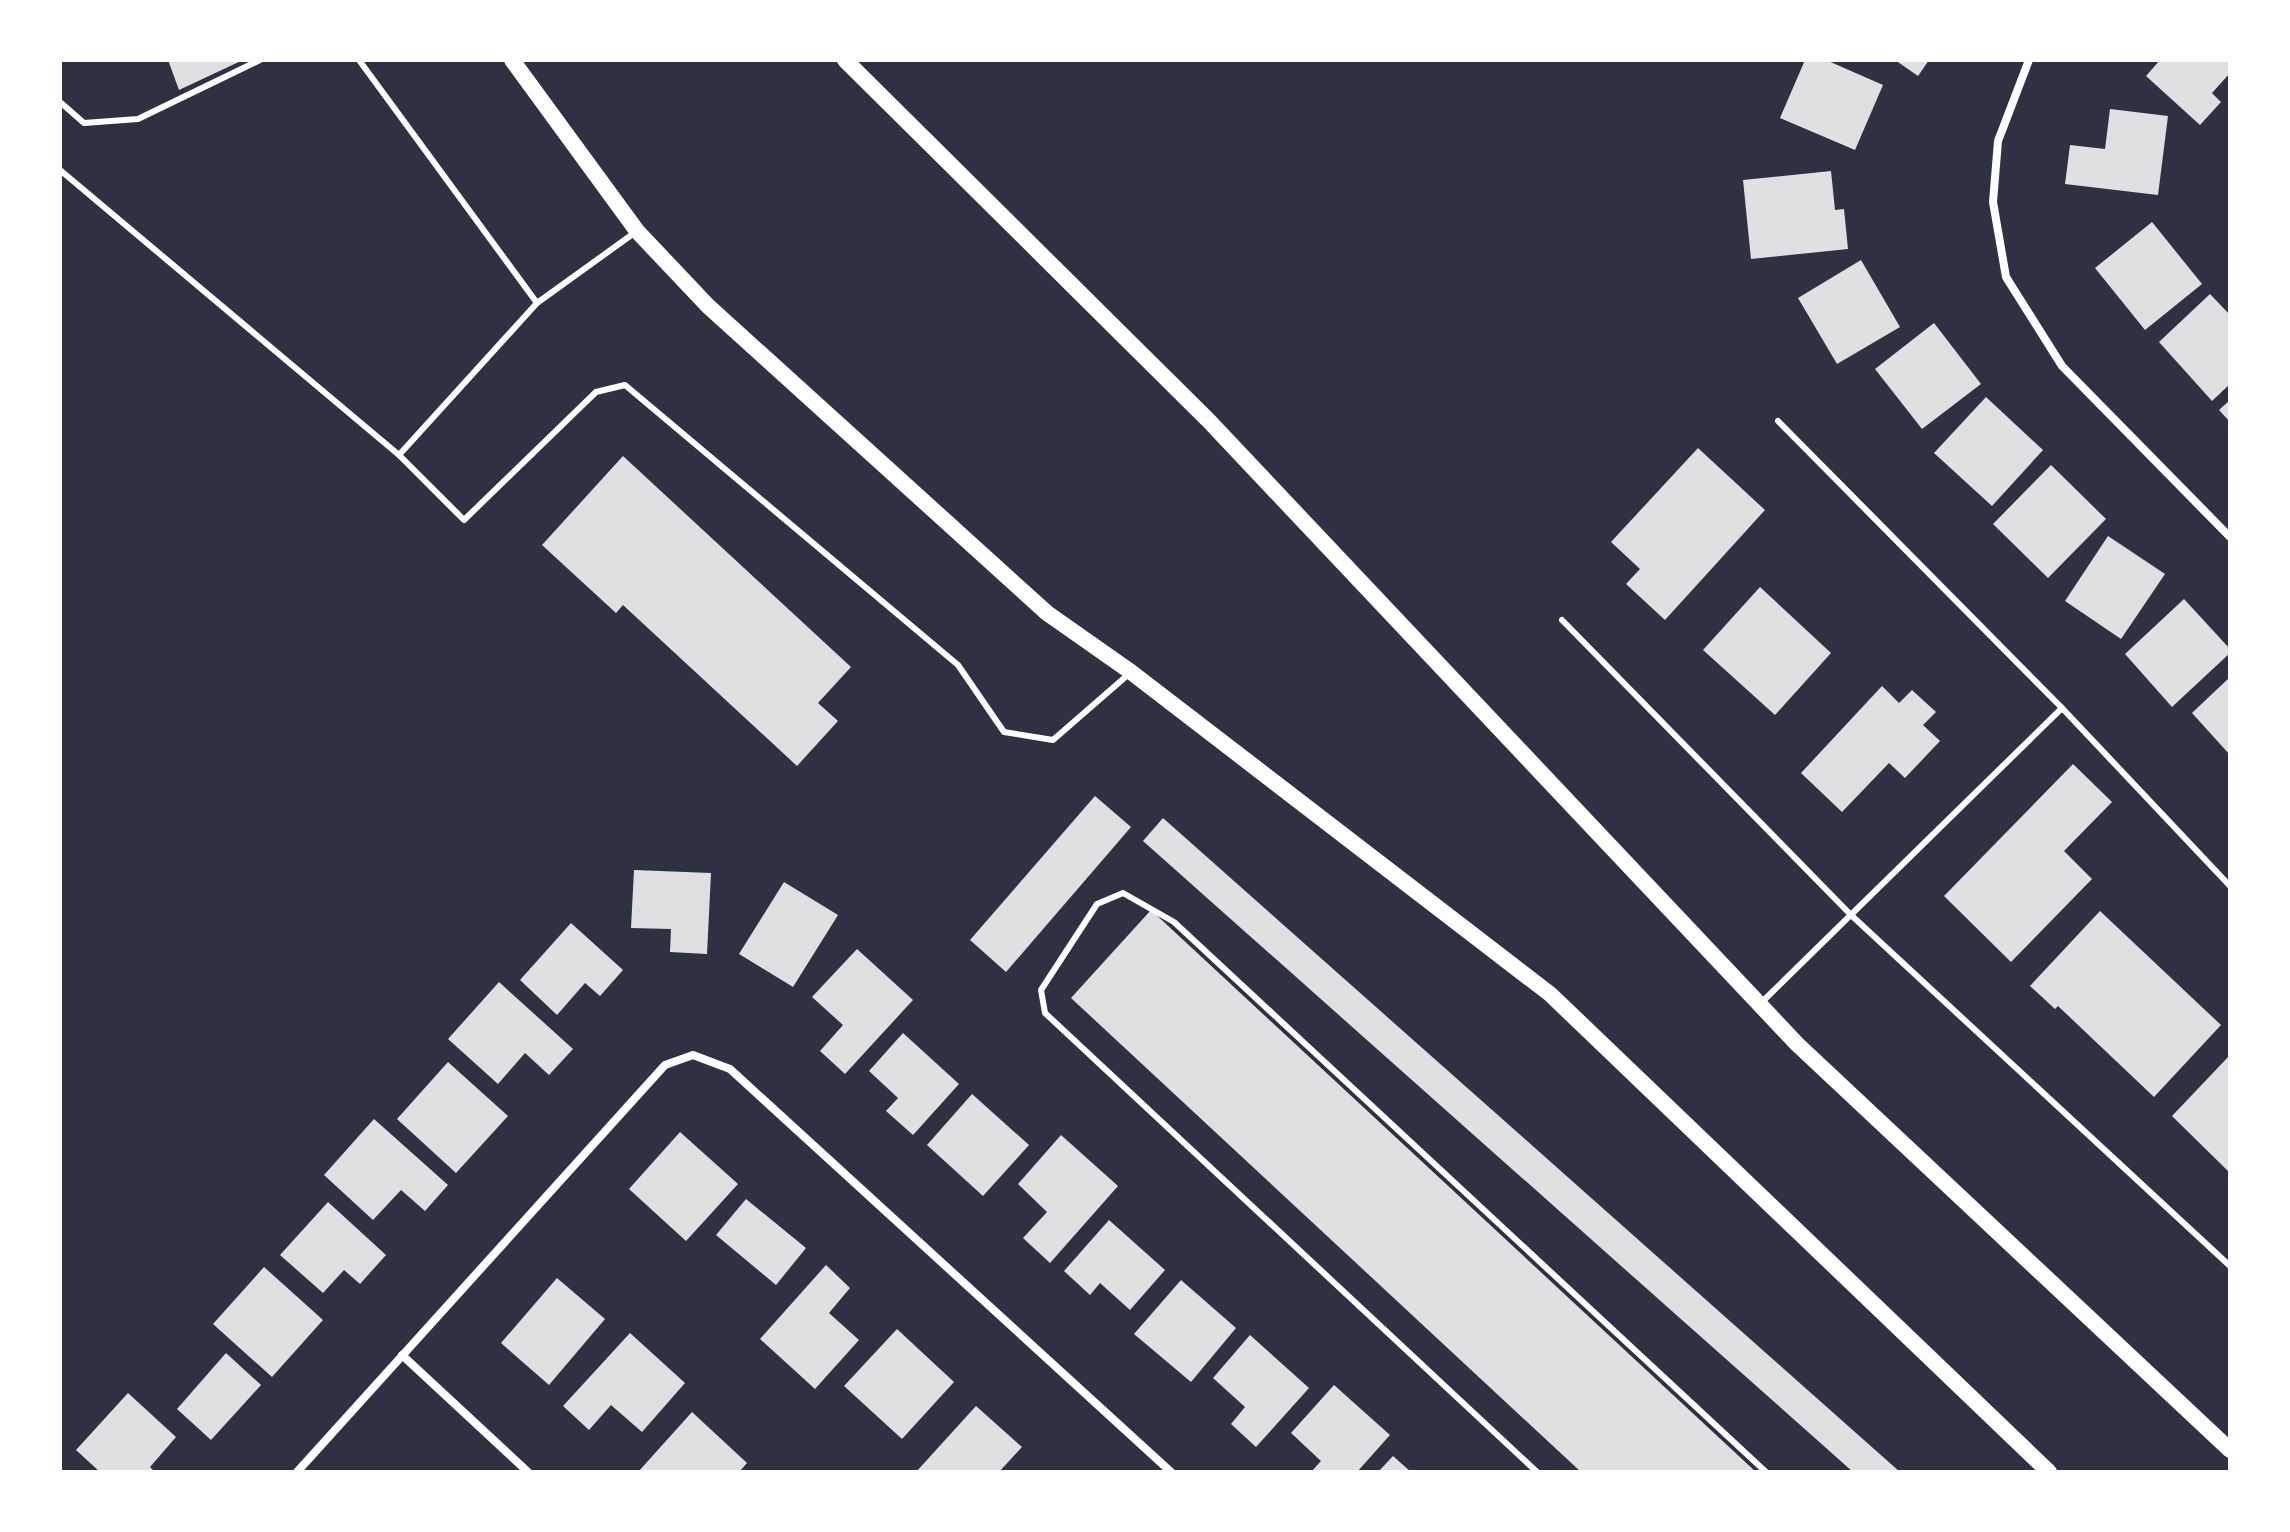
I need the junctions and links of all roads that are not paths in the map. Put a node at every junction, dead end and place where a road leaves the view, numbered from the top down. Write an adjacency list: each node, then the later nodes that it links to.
1 (260, 60): 6 (lane)
2 (359, 60): 9 (lane)
3 (512, 60): 8 (main road)
4 (845, 60): 18 (main road)
5 (2029, 60): 12 (street)
6 (60, 102)
7 (60, 170): 11 (lane)
8 (637, 231): 9 (lane); 14 (main road)
9 (537, 303): 11 (lane)
10 (1778, 421): 15 (lane)
11 (399, 455): 14 (lane)
12 (2230, 537)
13 (1562, 620): 17 (lane)
14 (1131, 672): 27 (main road)
15 (2062, 708): 16 (lane); 17 (lane)
16 (2230, 886)
17 (1851, 915): 18 (lane); 19 (lane)
18 (1759, 1005): 21 (main road)
19 (2230, 1266)
20 (402, 1355): 22 (street); 23 (street); 24 (street)
21 (2230, 1450)
22 (297, 1472)
23 (528, 1472)
24 (1171, 1472)
25 (1537, 1472): 26 (lane)
26 (1766, 1472)
27 (2049, 1472)

